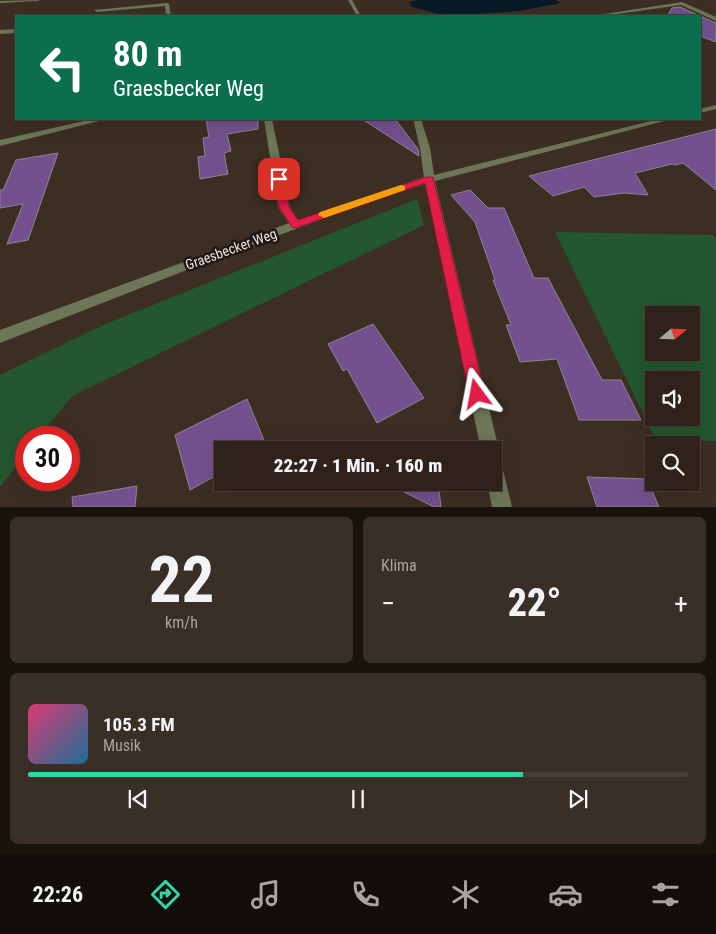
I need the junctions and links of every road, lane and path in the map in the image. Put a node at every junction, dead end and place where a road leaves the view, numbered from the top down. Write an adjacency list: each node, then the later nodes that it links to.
1 (38, 0): 3 (street)
2 (350, 0): 11 (street)
3 (0, 2)
4 (101, 2): 8 (street)
5 (684, 2): 6 (street); 12 (street)
6 (694, 8): 7 (street); 13 (street)
7 (711, 9)
8 (97, 10): 9 (street); 10 (street)
9 (94, 15)
10 (169, 15)
11 (358, 15)
12 (600, 15)
13 (716, 19)
14 (15, 31): 15 (street)
15 (0, 32)
16 (716, 107): 17 (street)
17 (701, 111)
18 (99, 120): 22 (street)
19 (268, 120): 24 (street)
20 (417, 120): 23 (street)
21 (664, 120): 23 (street, Graesbecker Weg)
22 (0, 143)
23 (429, 179): 24 (street, Graesbecker Weg); 26 (street)
24 (296, 225): 25 (street, Graesbecker Weg)
25 (0, 337)
26 (488, 441)
27 (499, 491): 28 (street)
28 (502, 506)

